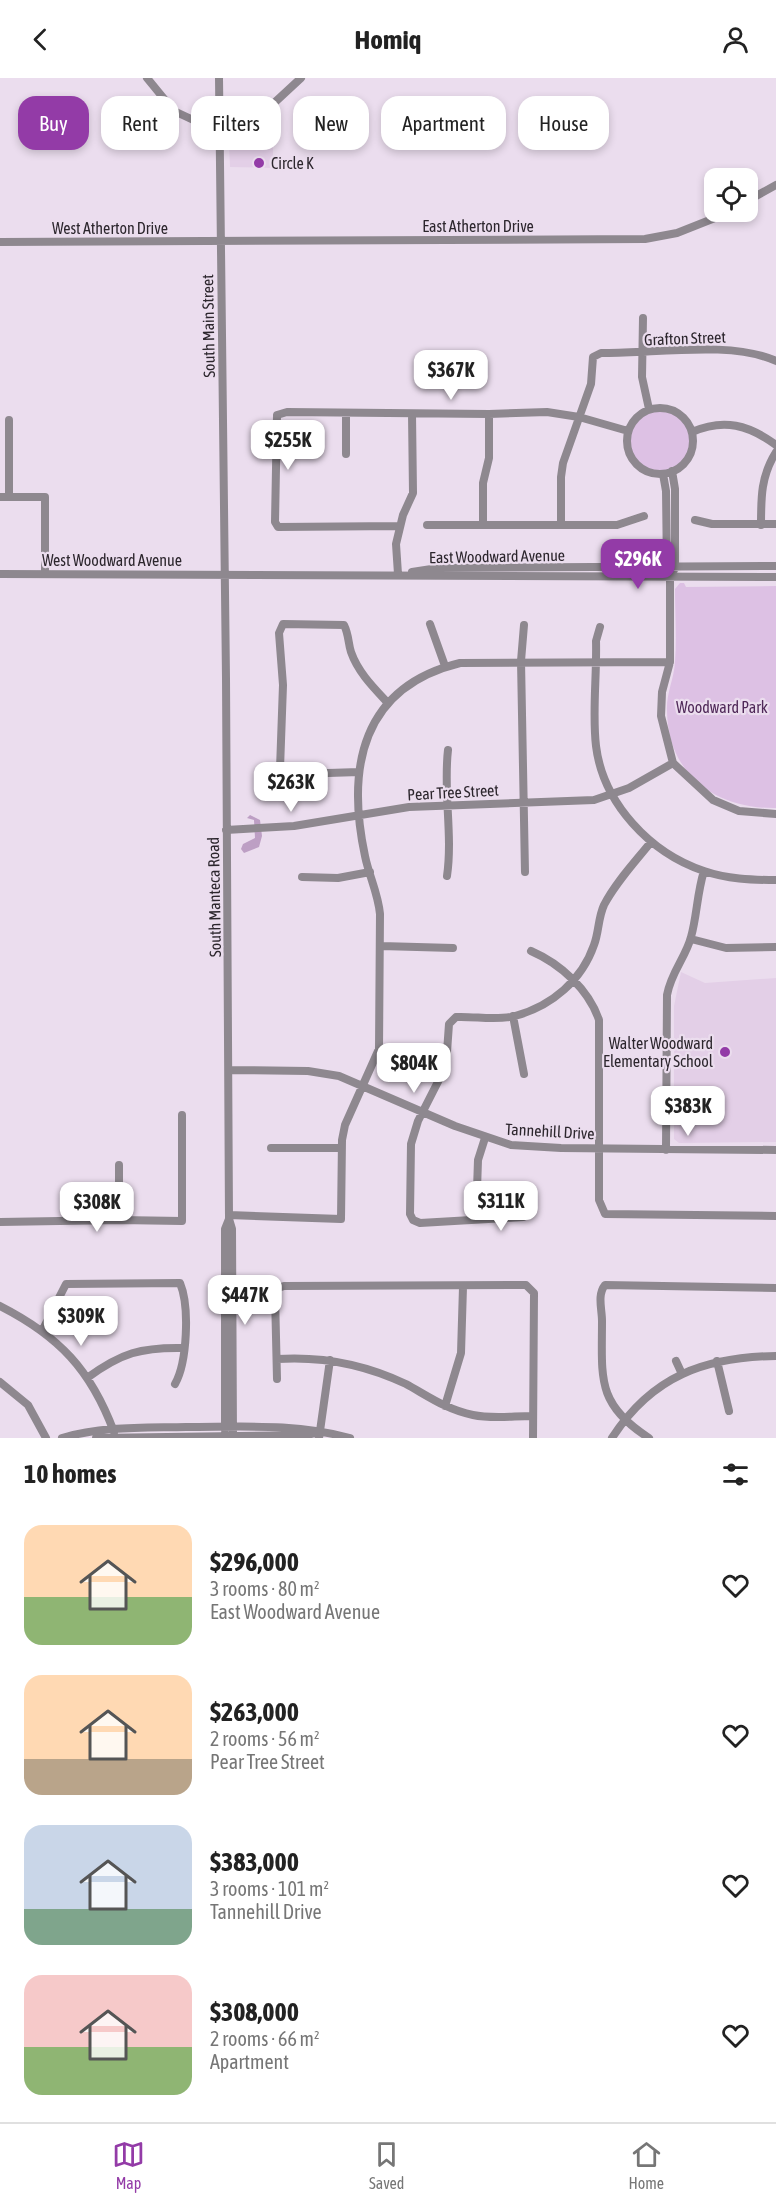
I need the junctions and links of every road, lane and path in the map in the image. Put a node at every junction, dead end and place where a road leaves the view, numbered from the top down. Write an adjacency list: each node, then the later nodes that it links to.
1 (147, 78): 6 (street)
2 (219, 78): 4 (street, South Main Street)
3 (301, 78): 5 (street)
4 (219, 96)
5 (281, 97)
6 (191, 119)
7 (219, 150): 12 (street, South Main Street)
8 (776, 185): 9 (street)
9 (758, 195)
10 (705, 222): 12 (street, East Atherton Drive)
11 (0, 242): 12 (street, West Atherton Drive)
12 (221, 242): 43 (street, South Main Street)
13 (643, 318): 14 (street)
14 (643, 353): 15 (street, Grafton Street); 16 (street); 20 (street, Grafton Street)
15 (776, 361)
16 (649, 409): 22 (street); 23 (street)
17 (346, 413): 18 (street); 26 (street); 37 (street)
18 (412, 414): 19 (street); 37 (street)
19 (489, 414): 20 (street); 34 (street)
20 (579, 417): 22 (street); 35 (street)
21 (9, 420): 29 (street)
22 (628, 431): 28 (street)
23 (692, 432): 24 (street); 27 (street)
24 (776, 445)
25 (776, 452): 36 (street)
26 (346, 454)
27 (672, 471): 28 (street); 40 (street)
28 (663, 474): 39 (street)
29 (4, 497): 41 (street)
30 (644, 516): 35 (street)
31 (695, 520): 36 (street)
32 (776, 524): 36 (street)
33 (428, 525): 34 (street)
34 (483, 525): 35 (street)
35 (561, 525)
36 (761, 525)
37 (400, 526): 44 (street)
38 (776, 566): 40 (street, East Woodward Avenue)
39 (665, 568): 40 (street, East Woodward Avenue); 44 (street, East Woodward Avenue); 45 (street)
40 (675, 568): 45 (street)
41 (45, 573): 42 (street, West Woodward Avenue); 43 (street, West Woodward Avenue)
42 (0, 574)
43 (225, 574): 44 (street, East Woodward Avenue); 63 (street, South Manteca Road)
44 (398, 574): 45 (street, East Woodward Avenue)
45 (670, 577): 46 (street, East Woodward Avenue); 52 (street)
46 (776, 577)
47 (430, 624): 53 (street)
48 (524, 626): 50 (street)
49 (600, 627): 51 (street)
50 (521, 661): 51 (street); 53 (street); 59 (street)
51 (597, 662): 52 (street); 58 (street)
52 (670, 662): 56 (street)
53 (445, 666): 54 (street)
54 (387, 702): 57 (street); 57 (street)
55 (448, 750): 60 (street)
56 (673, 762): 58 (street, Pear Tree Street); 62 (street)
57 (359, 772): 61 (street)
58 (611, 796): 59 (street, Pear Tree Street); 64 (street)
59 (524, 803): 60 (street, Pear Tree Street); 66 (street)
60 (447, 804): 61 (street, Pear Tree Street); 68 (street)
61 (360, 813): 63 (street, Pear Tree Street); 67 (street)
62 (776, 814)
63 (226, 830): 78 (street, South Manteca Road)
64 (651, 842): 65 (street); 76 (street)
65 (704, 871): 70 (street); 71 (street)
66 (525, 872)
67 (369, 873): 69 (street); 72 (street)
68 (447, 876)
69 (302, 877)
70 (776, 880)
71 (691, 939): 73 (street); 87 (street)
72 (381, 946): 74 (street); 80 (street)
73 (776, 947)
74 (453, 948)
75 (531, 951): 76 (street)
76 (574, 981): 77 (street); 86 (street)
77 (513, 1016): 79 (street); 81 (street)
78 (229, 1070): 80 (street, Tannehill Drive); 91 (street, South Manteca Road)
79 (524, 1074)
80 (364, 1085): 81 (street, Tannehill Drive); 85 (street)
81 (423, 1112): 83 (street, Tannehill Drive); 94 (street)
82 (182, 1115): 93 (street)
83 (484, 1138): 86 (street, Tannehill Drive); 94 (street)
84 (271, 1148): 85 (street)
85 (341, 1148): 91 (street)
86 (599, 1148): 87 (street, Tannehill Drive); 90 (street)
87 (666, 1150): 88 (street, Tannehill Drive)
88 (776, 1150)
89 (119, 1165): 93 (street)
90 (776, 1216)
91 (229, 1217): 115 (street, South Manteca Road)
92 (523, 1217): 94 (street)
93 (119, 1220): 95 (street)
94 (476, 1220)
95 (0, 1222)
96 (463, 1287): 102 (street); 111 (street); 113 (street)
97 (776, 1288): 114 (street)
98 (0, 1306): 99 (street)
99 (42, 1331): 100 (street); 107 (street)
100 (184, 1348): 107 (street); 110 (street)
101 (776, 1356): 105 (street)
102 (277, 1359): 103 (street); 108 (street)
103 (330, 1360): 111 (street); 117 (street)
104 (676, 1361): 106 (street)
105 (717, 1361): 106 (street); 112 (street)
106 (682, 1374): 114 (street)
107 (87, 1378): 116 (street)
108 (277, 1379)
109 (0, 1382): 119 (street)
110 (175, 1384)
111 (446, 1406): 113 (street)
112 (729, 1411)
113 (532, 1416): 123 (street)
114 (624, 1422): 124 (street); 125 (street)
115 (229, 1433): 116 (street); 117 (street); 118 (street)
116 (114, 1434): 118 (street); 120 (street); 121 (street)
117 (319, 1435): 122 (street)
118 (184, 1437)
119 (46, 1438)
120 (62, 1438)
121 (96, 1438)
122 (350, 1438)
123 (533, 1438)
124 (612, 1438)
125 (649, 1438)

